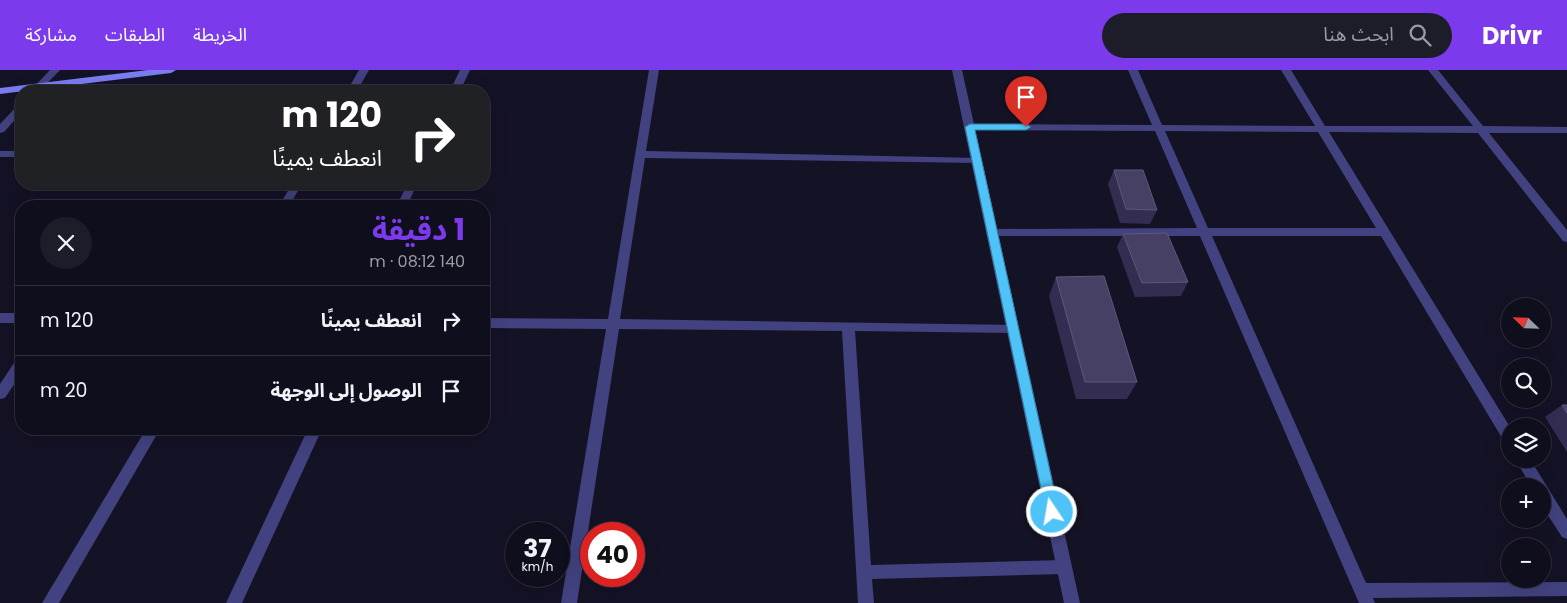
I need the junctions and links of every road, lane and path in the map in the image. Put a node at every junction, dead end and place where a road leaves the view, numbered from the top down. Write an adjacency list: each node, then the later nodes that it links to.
1 (54, 70): 10 (street)
2 (171, 70): 11 (main road)
3 (364, 70): 12 (street)
4 (465, 70): 13 (street)
5 (654, 70): 25 (street)
6 (957, 70): 17 (street)
7 (1133, 70): 18 (street)
8 (1286, 70): 19 (street)
9 (1433, 70): 21 (street)
10 (41, 85)
11 (66, 85)
12 (355, 85)
13 (459, 85)
14 (15, 90): 15 (main road)
15 (0, 91)
16 (15, 114): 20 (street)
17 (970, 127): 18 (street); 26 (street)
18 (1159, 128): 19 (street); 27 (street)
19 (1322, 129): 21 (street); 28 (street)
20 (0, 130)
21 (1481, 130): 22 (street); 30 (street)
22 (1567, 130)
23 (0, 154): 24 (street)
24 (15, 154)
25 (640, 154): 26 (street); 34 (street)
26 (976, 160): 29 (street)
27 (1204, 232): 28 (street); 29 (street); 47 (street)
28 (1384, 232): 39 (street)
29 (992, 233): 36 (street)
30 (1567, 238)
31 (0, 318): 32 (street)
32 (15, 318)
33 (490, 323): 34 (street)
34 (613, 324): 35 (street); 50 (street)
35 (848, 327): 36 (street); 45 (street)
36 (1013, 328): 44 (street)
37 (15, 373): 38 (street)
38 (0, 394)
39 (1501, 423)
40 (148, 435): 48 (street)
41 (312, 435): 49 (street)
42 (1551, 506): 43 (street)
43 (1567, 532)
44 (1064, 568): 45 (street); 52 (street)
45 (864, 572): 51 (street)
46 (1567, 589): 47 (street)
47 (1365, 597)
48 (50, 603)
49 (234, 603)
50 (569, 603)
51 (866, 603)
52 (1072, 603)

